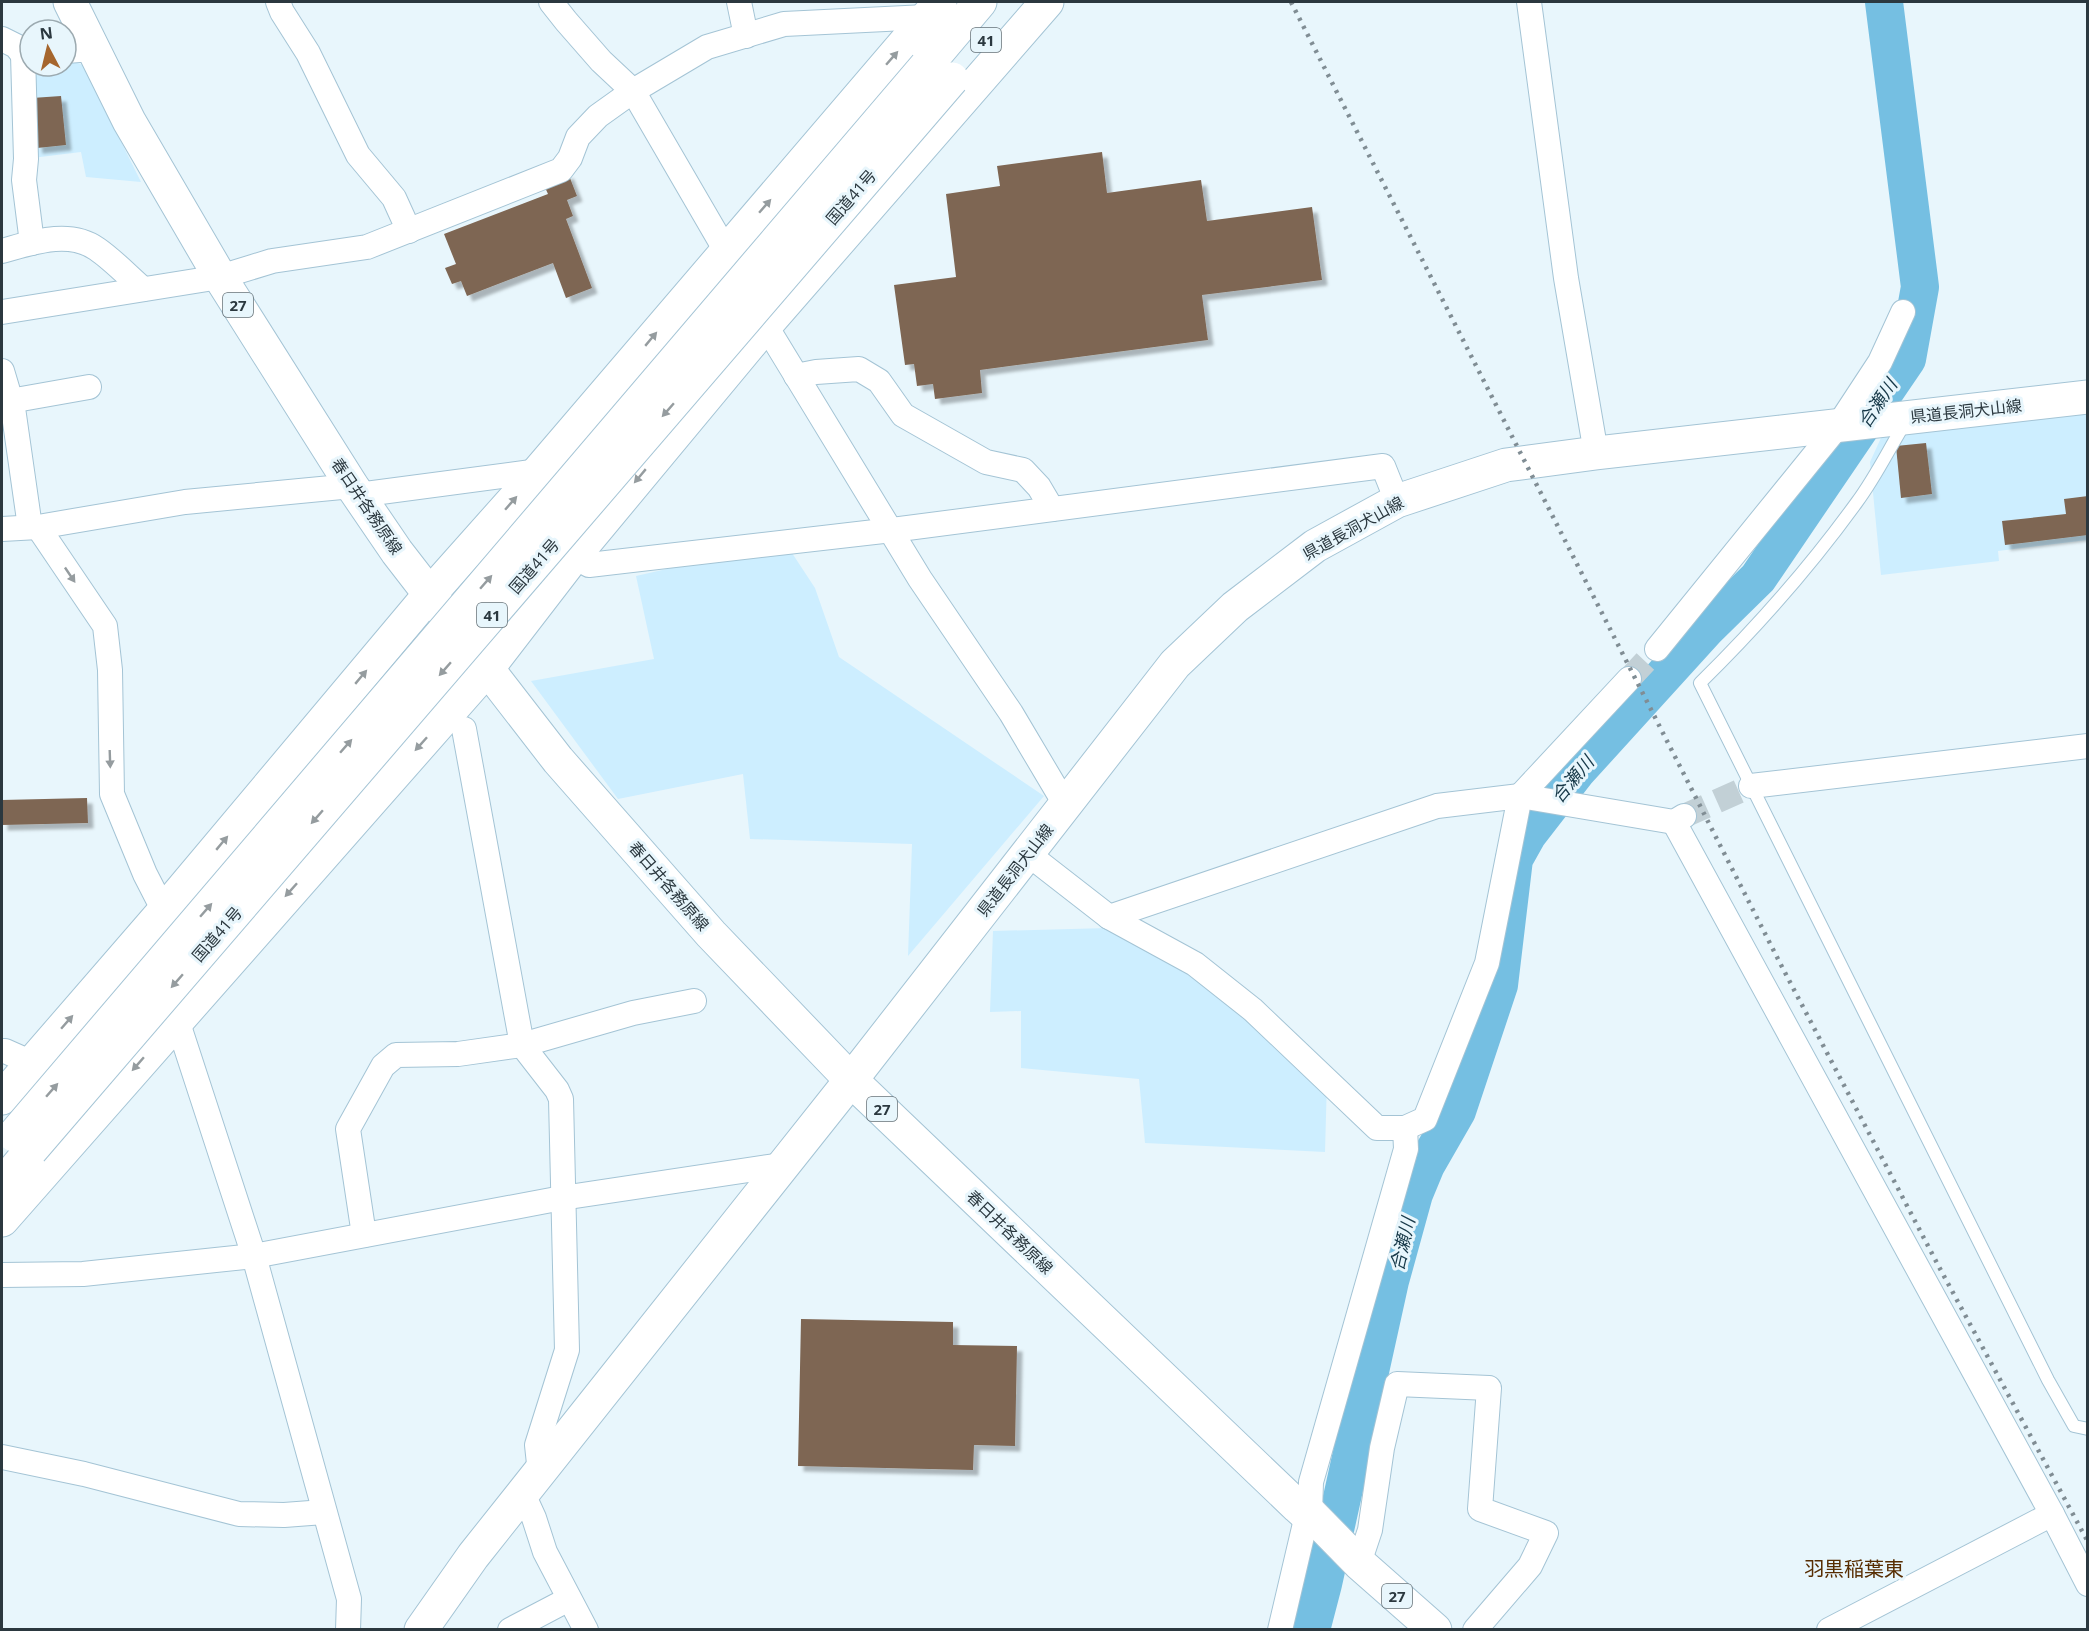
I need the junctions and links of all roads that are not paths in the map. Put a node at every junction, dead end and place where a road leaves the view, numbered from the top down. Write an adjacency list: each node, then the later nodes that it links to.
1 (278, 2): 17 (street)
2 (551, 2): 16 (street)
3 (739, 2): 10 (street)
4 (980, 2): 14 (main road, 国道41号 / 41)
5 (1019, 2): 14 (main road, 国道41号 / 41)
6 (1047, 2): 25 (main road)
7 (1529, 2): 33 (street)
8 (79, 4): 13 (main road, 春日井各務原線 / 27)
9 (933, 9): 10 (street); 19 (main road, one-way to 9)
10 (746, 36): 16 (street)
11 (2, 39): 12 (street)
12 (18, 48)
13 (80, 50): 21 (main road, 春日井各務原線 / 27)
14 (939, 73): 62 (main road, 国道41号 / 41, bridge)
15 (27, 78): 18 (street)
16 (633, 91): 17 (street); 19 (street)
17 (409, 231): 21 (street)
18 (32, 243): 20 (street); 22 (street)
19 (727, 250): 25 (street); 34 (main road, one-way to 19)
20 (2, 251)
21 (220, 277): 22 (street); 35 (main road, 春日井各務原線 / 27)
22 (143, 289): 23 (street)
23 (2, 312)
24 (1903, 312): 32 (street)
25 (765, 326): 27 (street); 41 (main road, one-way to 41)
26 (2, 371): 30 (street)
27 (796, 376): 37 (street); 40 (street)
28 (89, 387): 30 (street)
29 (2088, 397): 31 (main road, 県道長洞犬山線)
30 (10, 401): 38 (street)
31 (1908, 417): 32 (main road, 県道長洞犬山線); 48 (lane)
32 (1838, 426): 33 (main road, 県道長洞犬山線); 43 (street)
33 (1596, 453): 36 (main road, 県道長洞犬山線)
34 (539, 471): 35 (street); 42 (main road, one-way to 34)
35 (355, 491): 38 (street); 42 (main road, 春日井各務原線 / 27)
36 (1397, 501): 37 (street); 50 (main road, 県道長洞犬山線)
37 (1052, 509): 40 (street)
38 (34, 527): 39 (street); 52 (street, one-way to 52)
39 (2, 529)
40 (892, 530): 41 (street); 50 (street)
41 (574, 556): 44 (main road)
42 (430, 594): 44 (main road, 春日井各務原線 / 27); 52 (main road, one-way to 42)
43 (1657, 650)
44 (487, 669): 55 (main road, one-way to 55); 59 (main road, 春日井各務原線 / 27)
45 (1629, 679): 49 (street)
46 (464, 729): 56 (street)
47 (2088, 746): 48 (street)
48 (1751, 786): 70 (lane)
49 (1520, 796): 53 (street); 61 (street); 75 (street)
50 (1065, 804): 51 (main road, 県道長洞犬山線)
51 (1028, 854): 53 (street); 59 (main road, 県道長洞犬山線)
52 (164, 911): 58 (main road, one-way to 52)
53 (1109, 917): 61 (street)
54 (694, 1001): 56 (street)
55 (177, 1020): 66 (main road, one-way to 66); 68 (street)
56 (522, 1045): 65 (street); 67 (street)
57 (2, 1051): 58 (street)
58 (32, 1063): 60 (main road)
59 (851, 1080): 63 (main road, 県道長洞犬山線); 74 (main road, 春日井各務原線 / 27)
60 (2, 1098)
61 (1405, 1128): 74 (street)
62 (15, 1145): 64 (main road, 国道41号 / 41)
63 (782, 1165): 65 (street); 72 (main road, 県道長洞犬山線)
64 (2, 1185)
65 (562, 1198): 67 (street); 72 (street)
66 (2, 1221)
67 (364, 1235): 68 (street)
68 (254, 1256): 69 (street); 73 (street)
69 (2, 1275)
70 (2088, 1430)
71 (2, 1457): 73 (street)
72 (532, 1483): 78 (street); 80 (main road, 県道長洞犬山線)
73 (324, 1512): 79 (street)
74 (1308, 1514): 76 (main road, 春日井各務原線 / 27); 83 (street)
75 (2052, 1514): 77 (street); 86 (street)
76 (1359, 1563): 84 (main road, 春日井各務原線 / 27); 85 (street)
77 (2088, 1584)
78 (569, 1599): 81 (street); 82 (street)
79 (348, 1629)
80 (421, 1629)
81 (510, 1629)
82 (586, 1629)
83 (1280, 1629)
84 (1435, 1629)
85 (1476, 1629)
86 (1829, 1629)

